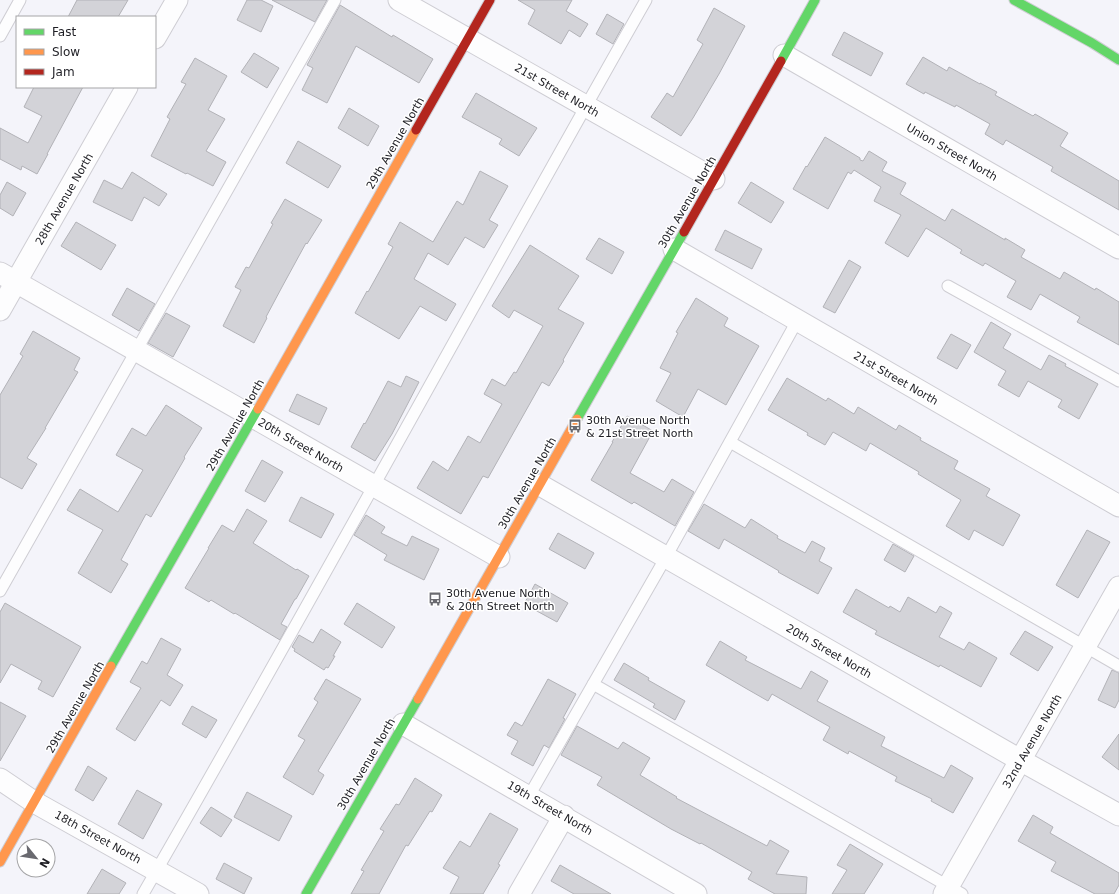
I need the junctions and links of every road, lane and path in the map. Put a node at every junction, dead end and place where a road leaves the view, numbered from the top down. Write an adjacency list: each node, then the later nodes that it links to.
1 (20, 0): 9 (lane)
2 (177, 0): 10 (street)
3 (335, 0): 23 (lane)
4 (400, 0): 11 (street, 21st Street North)
5 (490, 0): 11 (main road, 29th Avenue North)
6 (646, 0): 15 (lane)
7 (815, 0): 12 (main road, 30th Avenue North)
8 (1014, 0): 13 (main road)
9 (0, 36)
10 (156, 36)
11 (468, 39): 15 (street, 21st Street North); 25 (main road, 29th Avenue North)
12 (784, 56): 16 (main road, 30th Avenue North); 17 (street, Union Street North)
13 (1119, 60)
14 (126, 88): 19 (street, 28th Avenue North)
15 (586, 106): 16 (street, 21st Street North); 28 (lane)
16 (714, 179): 18 (main road, 30th Avenue North)
17 (1119, 248)
18 (674, 250): 22 (street, 21st Street North); 27 (main road, 30th Avenue North)
19 (8, 277): 21 (street, 28th Avenue North); 23 (street, 20th Street North)
20 (948, 286): 24 (lane)
21 (0, 310)
22 (797, 321): 26 (lane); 29 (street, 21st Street North)
23 (136, 351): 25 (street, 20th Street North); 33 (lane)
24 (1119, 381)
25 (253, 417): 28 (street, 20th Street North); 41 (main road, 29th Avenue North)
26 (730, 442): 31 (lane); 34 (lane)
27 (540, 485): 30 (main road, 30th Avenue North); 31 (street, 20th Street North)
28 (374, 486): 30 (street, 20th Street North); 45 (lane)
29 (1119, 506)
30 (499, 557): 37 (main road, 30th Avenue North)
31 (666, 558): 36 (lane); 38 (street, 20th Street North)
32 (1119, 587): 34 (street, 32nd Avenue North)
33 (0, 591)
34 (1085, 646): 35 (lane); 38 (street, 32nd Avenue North)
35 (1119, 666)
36 (593, 684): 40 (lane); 46 (lane)
37 (404, 724): 40 (street, 19th Street North); 49 (main road, 30th Avenue North)
38 (1020, 760): 42 (street, 20th Street North); 46 (street, 32nd Avenue North)
39 (0, 779): 41 (street, 18th Street North)
40 (529, 796): 43 (street, 19th Street North)
41 (34, 802): 44 (main road, 29th Avenue North); 45 (street, 18th Street North)
42 (1119, 815)
43 (564, 816): 50 (street); 51 (street, 19th Street North)
44 (0, 862)
45 (157, 870): 47 (lane); 48 (street, 18th Street North)
46 (951, 891)
47 (143, 894)
48 (198, 894)
49 (306, 894)
50 (519, 894)
51 (696, 894)

